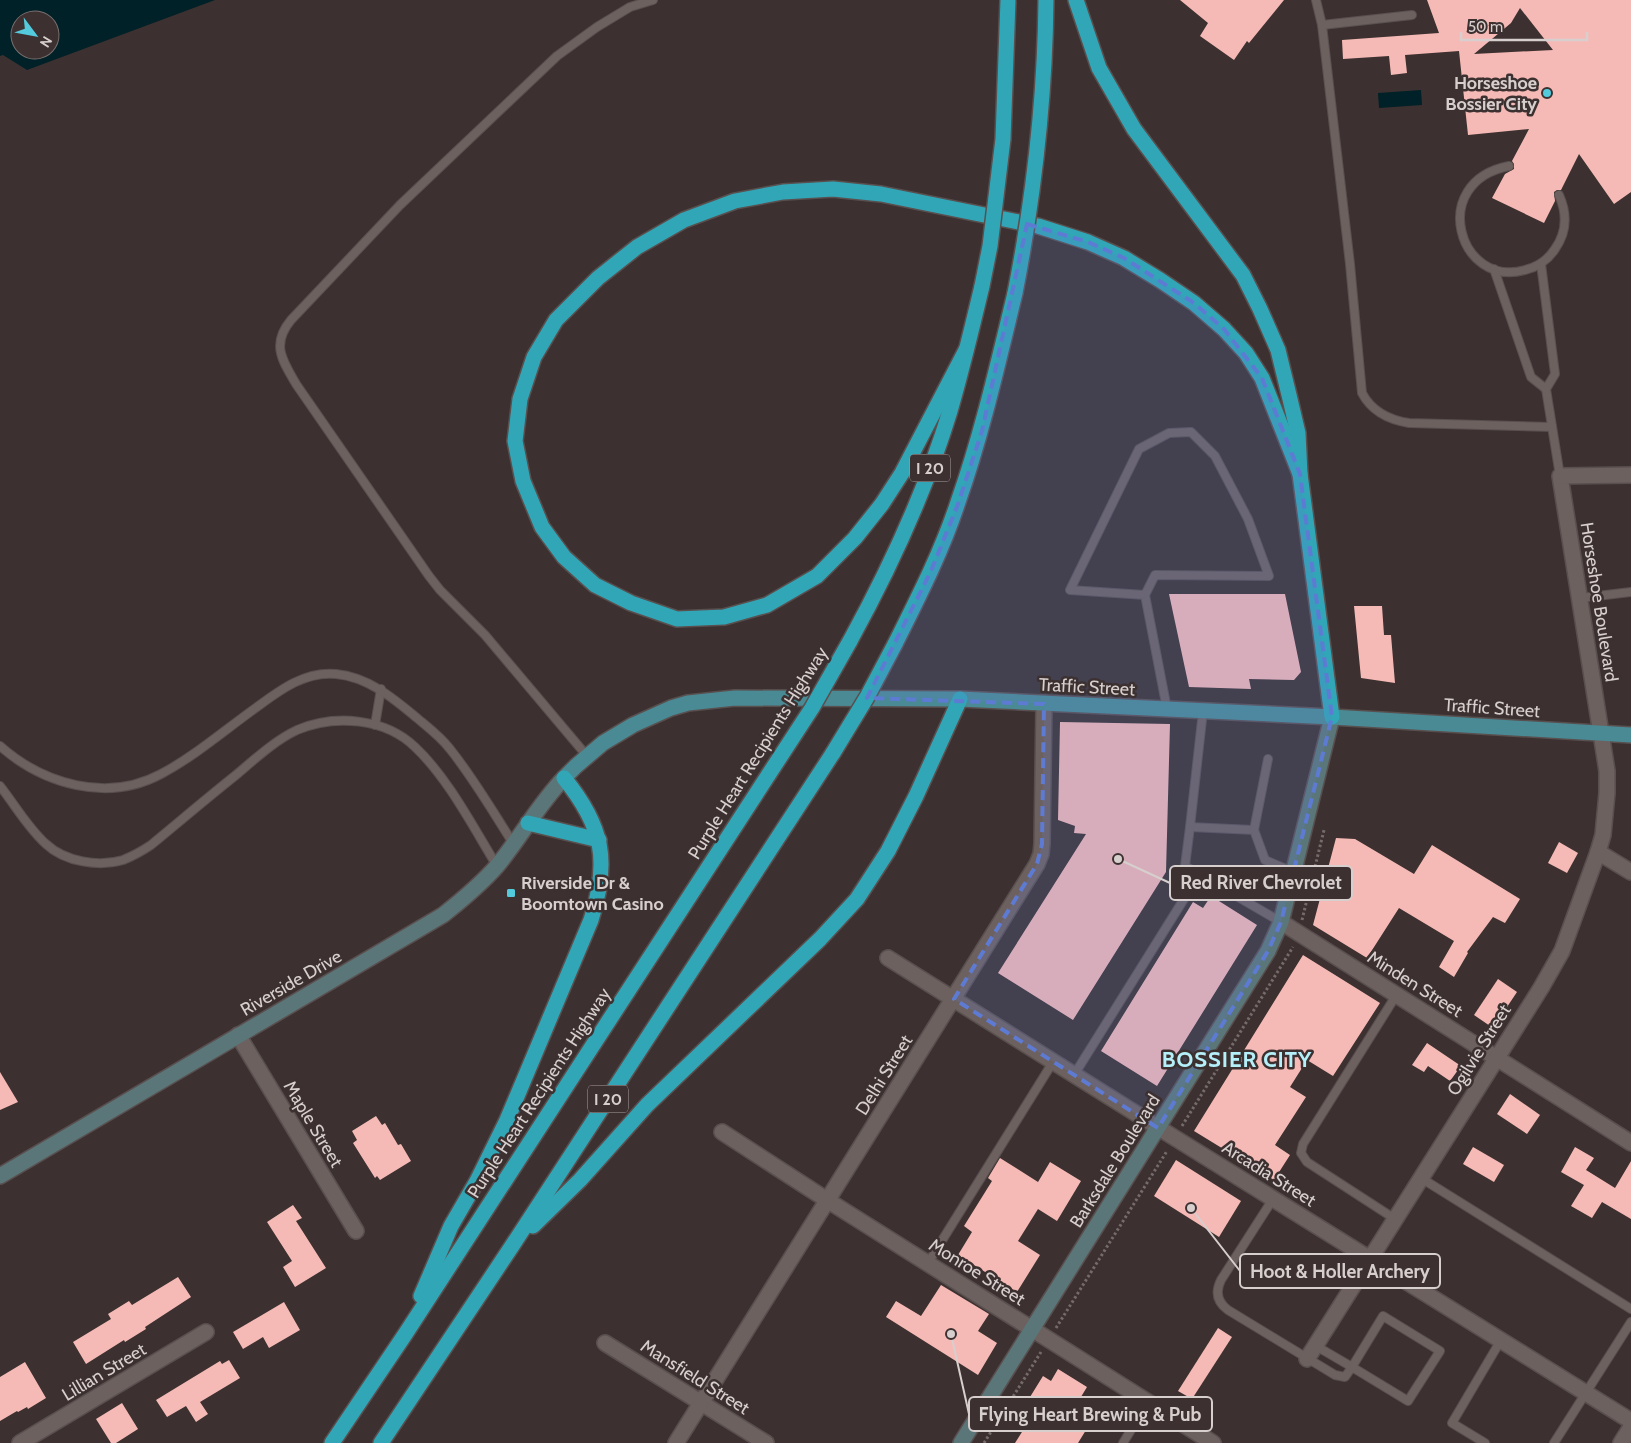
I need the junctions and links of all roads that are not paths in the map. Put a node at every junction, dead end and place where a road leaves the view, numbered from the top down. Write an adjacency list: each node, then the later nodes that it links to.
1 (653, 0): 31 (lane)
2 (1008, 0): 12 (highway, Purple Heart Recipients Highway / I 20, bridge)
3 (1046, 0): 62 (highway, I 20, bridge)
4 (1076, 0): 15 (highway)
5 (1316, 0): 7 (lane)
6 (1412, 15): 7 (lane)
7 (1322, 25): 14 (lane)
8 (1509, 166): 11 (lane)
9 (1559, 194): 10 (lane)
10 (1541, 264): 11 (lane); 13 (lane)
11 (1494, 269): 13 (lane)
12 (966, 350): 15 (highway); 69 (highway, Purple Heart Recipients Highway / I 20, bridge)
13 (1546, 389): 14 (lane)
14 (1552, 427): 17 (lane)
15 (1300, 474): 26 (highway)
16 (1631, 475): 17 (street)
17 (1560, 476): 20 (street, Horseshoe Boulevard)
18 (1631, 592): 20 (lane)
19 (1145, 595): 19 (lane); 24 (lane)
20 (1580, 598): 28 (street, Horseshoe Boulevard)
21 (381, 689): 27 (lane); 30 (lane); 39 (lane)
22 (960, 699): 23 (main road, Traffic Street); 31 (main road, Traffic Street); 62 (highway)
23 (1044, 704): 24 (main road, Traffic Street); 48 (street, Delhi Street)
24 (1167, 709): 25 (main road, Traffic Street)
25 (1203, 711): 26 (main road, Traffic Street); 36 (lane)
26 (1332, 718): 28 (main road, Traffic Street); 42 (main road, Barksdale Boulevard)
27 (375, 725): 34 (lane); 41 (lane)
28 (1601, 734): 29 (main road, Traffic Street); 40 (street, Ogilvie Street)
29 (1631, 735)
30 (0, 746)
31 (587, 756): 33 (main road, Traffic Street)
32 (1268, 759): 37 (lane)
33 (564, 778): 35 (main road, Riverside Drive); 38 (highway)
34 (0, 786)
35 (528, 822): 38 (highway); 39 (main road, Riverside Drive)
36 (1190, 827): 37 (lane); 44 (lane)
37 (1254, 830): 42 (lane)
38 (599, 840): 69 (highway)
39 (513, 844): 41 (main road, Riverside Drive)
40 (1598, 852): 43 (street); 50 (street, Ogilvie Street)
41 (497, 866): 49 (main road, Riverside Drive)
42 (1293, 872): 45 (main road, Barksdale Boulevard)
43 (1631, 872)
44 (1199, 875): 45 (lane); 52 (lane)
45 (1281, 922): 47 (street, Minden Street); 53 (main road, Barksdale Boulevard)
46 (888, 958): 48 (street, Arcadia Street)
47 (1397, 994): 50 (street, Minden Street); 60 (lane)
48 (954, 999): 51 (street, Arcadia Street); 59 (street, Delhi Street)
49 (238, 1036): 56 (main road, Riverside Drive); 61 (street, Maple Street)
50 (1497, 1058): 55 (street, Minden Street); 57 (street, Ogilvie Street)
51 (1053, 1062): 52 (street, Arcadia Street); 64 (lane)
52 (1074, 1074): 53 (street, Arcadia Street)
53 (1158, 1128): 58 (street, Arcadia Street); 67 (main road, Barksdale Boulevard)
54 (722, 1132): 59 (street, Monroe Street)
55 (1631, 1143)
56 (0, 1176)
57 (1421, 1178): 60 (street, Ogilvie Street); 65 (lane)
58 (1273, 1199): 63 (street, Arcadia Street); 73 (lane)
59 (827, 1200): 64 (street, Monroe Street); 76 (street, Delhi Street)
60 (1395, 1219): 63 (street, Ogilvie Street)
61 (356, 1231)
62 (512, 1246): 83 (highway, I 20)
63 (1370, 1259): 70 (street, Arcadia Street); 72 (street, Ogilvie Street)
64 (928, 1263): 67 (street, Monroe Street)
65 (1631, 1309)
66 (1631, 1322): 75 (lane)
67 (1032, 1329): 77 (street, Monroe Street); 86 (main road, Barksdale Boulevard)
68 (206, 1332): 80 (street, Lillian Street)
69 (406, 1333): 82 (highway, Purple Heart Recipients Highway / I 20)
70 (1501, 1340): 75 (street, Arcadia Street); 89 (lane)
71 (605, 1344): 76 (street, Mansfield Street)
72 (1316, 1346): 73 (street, Ogilvie Street); 74 (lane)
73 (1308, 1359): 74 (lane)
74 (1352, 1367): 74 (lane)
75 (1586, 1394): 78 (street, Arcadia Street); 90 (lane)
76 (701, 1402): 84 (street, Delhi Street); 85 (street, Mansfield Street)
77 (1148, 1402): 87 (lane); 88 (street, Monroe Street)
78 (1631, 1421)
79 (1631, 1428): 91 (street)
80 (38, 1439): 81 (street, Lillian Street)
81 (20, 1443)
82 (332, 1443)
83 (381, 1443)
84 (676, 1443)
85 (766, 1443)
86 (961, 1443)
87 (1123, 1443)
88 (1213, 1443)
89 (1485, 1443)
90 (1554, 1443)
91 (1622, 1443)

